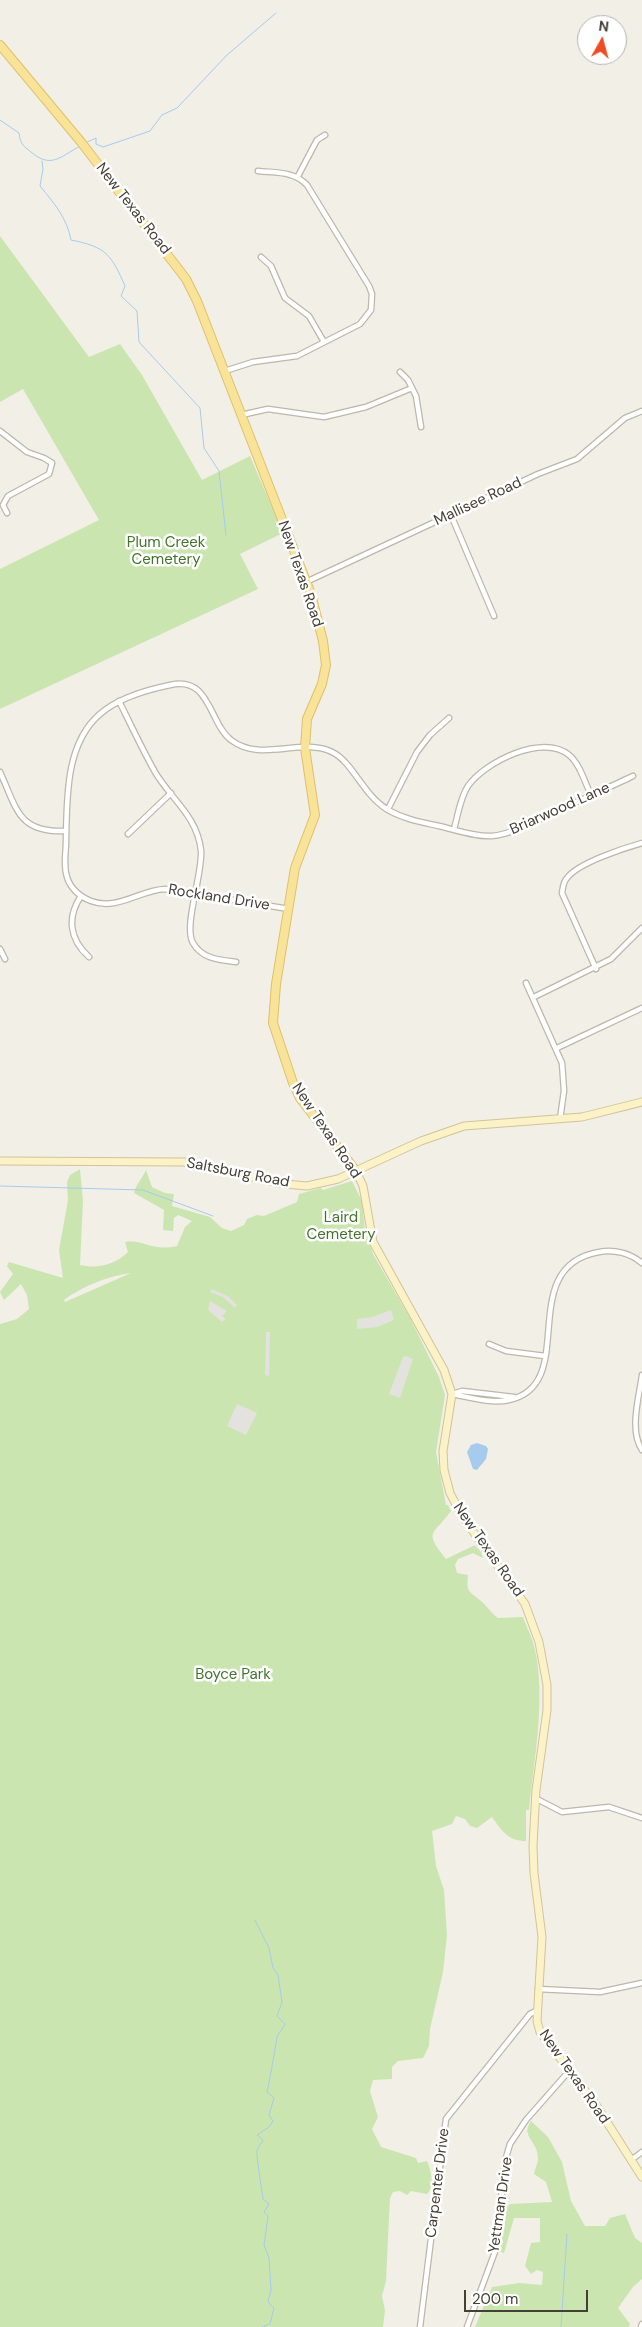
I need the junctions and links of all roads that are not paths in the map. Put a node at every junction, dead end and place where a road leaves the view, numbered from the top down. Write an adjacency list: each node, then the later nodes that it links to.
1 (0, 45): 7 (main road, New Texas Road)
2 (325, 135): 4 (street)
3 (258, 171): 4 (street)
4 (298, 176): 6 (street)
5 (261, 257): 6 (street)
6 (324, 342): 7 (street)
7 (225, 371): 11 (main road, New Texas Road)
8 (400, 372): 9 (street)
9 (412, 388): 11 (street); 12 (street)
10 (642, 411): 15 (street, Mallisee Road)
11 (241, 415): 16 (main road, New Texas Road)
12 (421, 426)
13 (0, 431): 14 (street)
14 (7, 513)
15 (451, 515): 16 (street, Mallisee Road); 17 (street)
16 (306, 582): 20 (main road, New Texas Road)
17 (494, 616)
18 (119, 701): 20 (street); 23 (street); 26 (street)
19 (449, 718): 25 (street)
20 (305, 748): 25 (street, Briarwood Lane); 32 (main road, New Texas Road)
21 (0, 772): 26 (street)
22 (633, 776): 24 (street, Briarwood Lane)
23 (170, 793): 28 (street); 30 (street)
24 (591, 795): 27 (street, Briarwood Lane); 27 (street)
25 (388, 810): 27 (street, Briarwood Lane)
26 (66, 830): 31 (street)
27 (454, 830)
28 (128, 834)
29 (642, 843): 38 (street)
30 (196, 893): 31 (street, Rockland Drive); 32 (street, Rockland Drive); 37 (street)
31 (81, 896): 35 (street)
32 (289, 909): 46 (main road, New Texas Road)
33 (642, 928): 38 (street)
34 (0, 949): 36 (street)
35 (89, 957)
36 (5, 959)
37 (236, 962)
38 (596, 968): 40 (street)
39 (526, 983): 40 (street)
40 (534, 997): 42 (street)
41 (642, 1008): 42 (street)
42 (557, 1048): 44 (street)
43 (642, 1102): 44 (main road, Saltsburg Road)
44 (560, 1119): 46 (main road, Saltsburg Road)
45 (0, 1161): 46 (main road, Saltsburg Road)
46 (356, 1171): 51 (main road, New Texas Road)
47 (642, 1263): 49 (street)
48 (489, 1344): 49 (street)
49 (545, 1356): 51 (street)
50 (642, 1376): 52 (street)
51 (452, 1394): 53 (main road, New Texas Road)
52 (642, 1450)
53 (535, 1798): 54 (street); 56 (main road, New Texas Road)
54 (642, 1818)
55 (642, 1983): 56 (street)
56 (538, 1989): 57 (main road, New Texas Road)
57 (536, 2011): 58 (main road, New Texas Road); 62 (street, Carpenter Drive)
58 (570, 2070): 60 (main road, New Texas Road); 63 (street, Yettman Drive)
59 (642, 2152): 60 (street)
60 (631, 2160): 61 (main road, New Texas Road)
61 (642, 2176)
62 (420, 2327)
63 (467, 2327)

